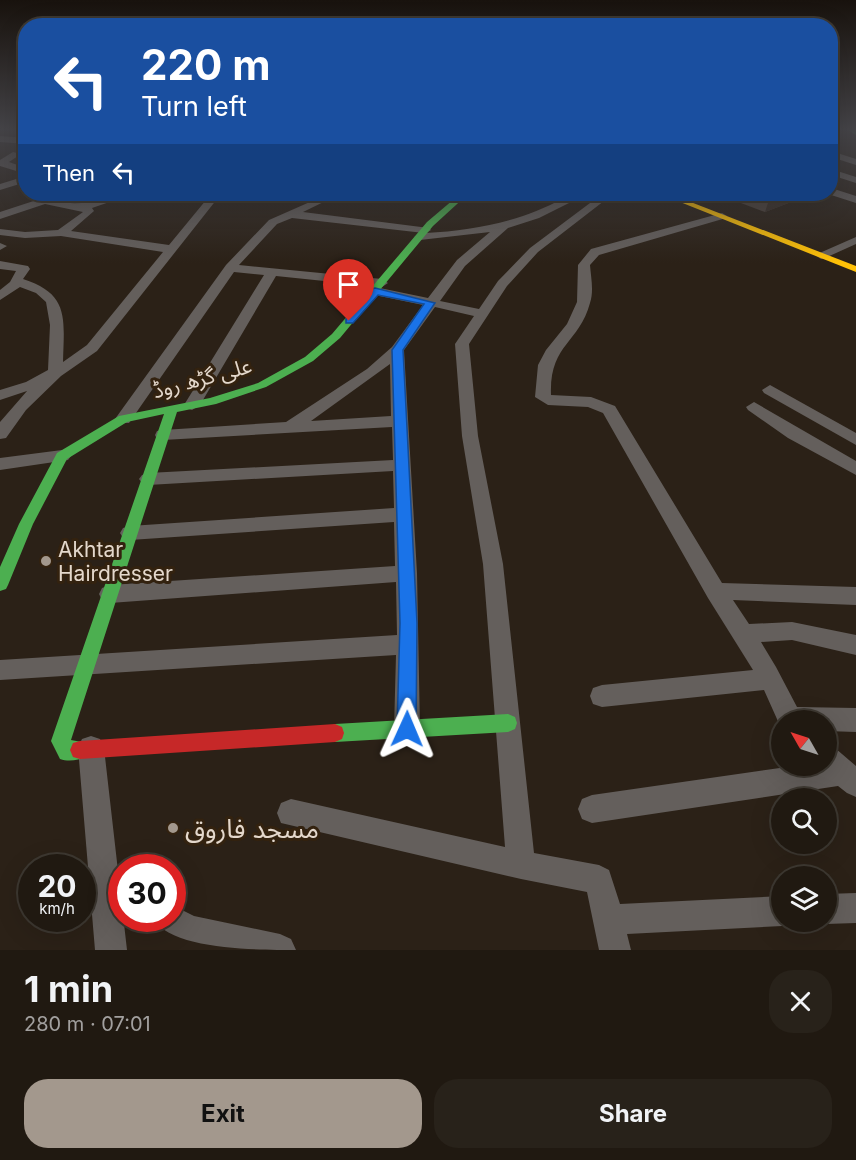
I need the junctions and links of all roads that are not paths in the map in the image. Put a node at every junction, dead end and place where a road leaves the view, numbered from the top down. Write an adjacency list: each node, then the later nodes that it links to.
1 (838, 175): 3 (street)
2 (18, 181): 4 (street)
3 (856, 182): 5 (street)
4 (0, 187)
5 (838, 190)
6 (18, 192): 8 (street)
7 (838, 194): 9 (street)
8 (0, 196)
9 (856, 200)
10 (40, 201): 21 (street)
11 (46, 201): 19 (street)
12 (104, 201): 19 (street)
13 (210, 201): 30 (street)
14 (319, 201): 20 (street)
15 (456, 201): 26 (main road, علی گڑھ روڈ)
16 (560, 201): 23 (street)
17 (598, 201): 40 (street)
18 (682, 201): 22 (main road)
19 (84, 208): 25 (street)
20 (288, 214): 26 (street); 33 (street)
21 (0, 216)
22 (722, 216): 31 (main road); 63 (street)
23 (504, 226): 26 (street); 39 (street)
24 (0, 232): 27 (street)
25 (61, 233): 27 (street); 30 (street)
26 (422, 233): 37 (main road, علی گڑھ روڈ)
27 (13, 235): 29 (street)
28 (856, 240): 31 (street)
29 (0, 247)
30 (170, 249): 42 (street)
31 (821, 255): 34 (main road)
32 (0, 265): 36 (street)
33 (230, 268): 35 (street); 48 (street)
34 (856, 269)
35 (273, 272): 37 (street); 45 (street)
36 (18, 282): 38 (street); 42 (street)
37 (379, 287): 39 (street); 45 (main road, علی گڑھ روڈ)
38 (0, 296)
39 (430, 303): 40 (street); 41 (street)
40 (481, 313): 76 (street)
41 (398, 350): 49 (street); 50 (street)
42 (55, 372): 44 (street); 51 (street)
43 (770, 390): 53 (street)
44 (0, 395)
45 (192, 405): 47 (main road, علی گڑھ روڈ)
46 (754, 407): 57 (street)
47 (172, 409): 48 (main road, علی گڑھ روڈ); 52 (main road)
48 (123, 419): 54 (main road, علی گڑھ روڈ)
49 (400, 421): 50 (street); 56 (street)
50 (291, 427): 52 (street)
51 (0, 434)
52 (163, 435): 58 (main road)
53 (856, 440)
54 (62, 456): 55 (street); 62 (main road)
55 (0, 464)
56 (402, 465): 58 (street); 59 (street)
57 (856, 469)
58 (148, 479): 60 (main road)
59 (404, 514): 60 (street); 61 (street)
60 (130, 533): 64 (main road)
61 (406, 573): 64 (street); 67 (street)
62 (0, 585)
63 (716, 592): 65 (street); 66 (street)
64 (110, 594): 69 (main road)
65 (856, 596)
66 (744, 634): 68 (street); 71 (street)
67 (408, 644): 69 (street); 77 (street)
68 (856, 645)
69 (86, 665): 70 (street); 78 (main road)
70 (0, 670)
71 (770, 679): 72 (street); 73 (street)
72 (602, 696)
73 (786, 710)
74 (837, 720): 75 (street)
75 (856, 720)
76 (508, 723): 77 (main road); 83 (street)
77 (407, 729): 78 (main road)
78 (91, 748): 82 (street)
79 (842, 771): 80 (street)
80 (592, 809)
81 (291, 813): 83 (street)
82 (108, 856)
83 (520, 865): 87 (street)
84 (856, 908): 85 (street)
85 (837, 909)
86 (771, 912): 87 (street)
87 (609, 920): 92 (street)
88 (186, 928): 91 (street)
89 (112, 932): 90 (street)
90 (111, 950)
91 (280, 950)
92 (615, 950)

